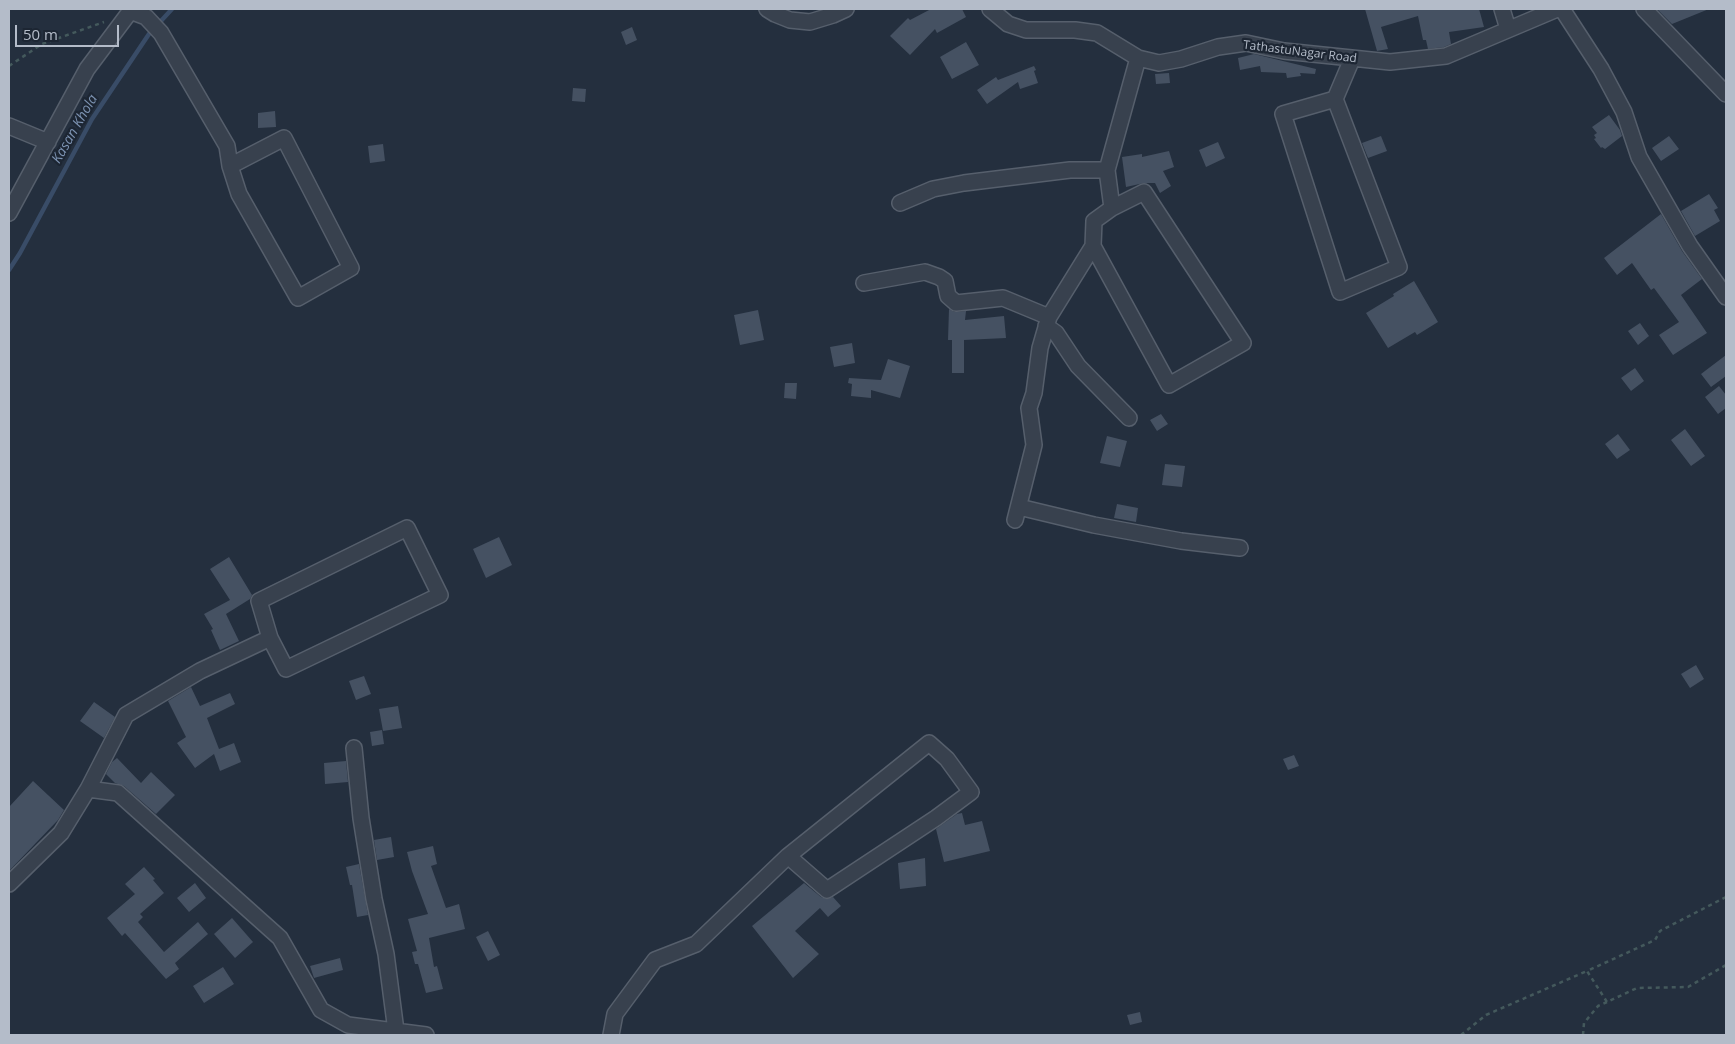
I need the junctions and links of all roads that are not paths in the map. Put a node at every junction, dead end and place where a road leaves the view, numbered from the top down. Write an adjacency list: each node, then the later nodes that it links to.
1 (131, 9): 15 (street); 16 (street)
2 (767, 9): 3 (street)
3 (846, 9)
4 (990, 9): 10 (street, TathastuNagar Road)
5 (1502, 9): 9 (street)
6 (1557, 9): 9 (street, TathastuNagar Road)
7 (1562, 9): 23 (street)
8 (1644, 9): 12 (street)
9 (1508, 29): 11 (street, TathastuNagar Road)
10 (1138, 58): 11 (street, TathastuNagar Road); 17 (street)
11 (1352, 59): 13 (street)
12 (1726, 94)
13 (1336, 99): 13 (street)
14 (9, 126): 15 (street)
15 (48, 142): 20 (street)
16 (230, 166): 16 (street)
17 (1107, 170): 18 (street); 19 (street)
18 (900, 203)
19 (1112, 208): 21 (street); 21 (street)
20 (9, 213)
21 (1093, 246): 24 (street)
22 (864, 283): 24 (street)
23 (1726, 297)
24 (1047, 321): 25 (street); 26 (street)
25 (1129, 418)
26 (1240, 548)
27 (270, 638): 27 (street); 29 (street)
28 (354, 748): 32 (street)
29 (88, 789): 31 (street); 32 (street)
30 (788, 856): 30 (street); 34 (street)
31 (9, 884)
32 (396, 1031): 33 (street)
33 (426, 1035)
34 (611, 1035)

